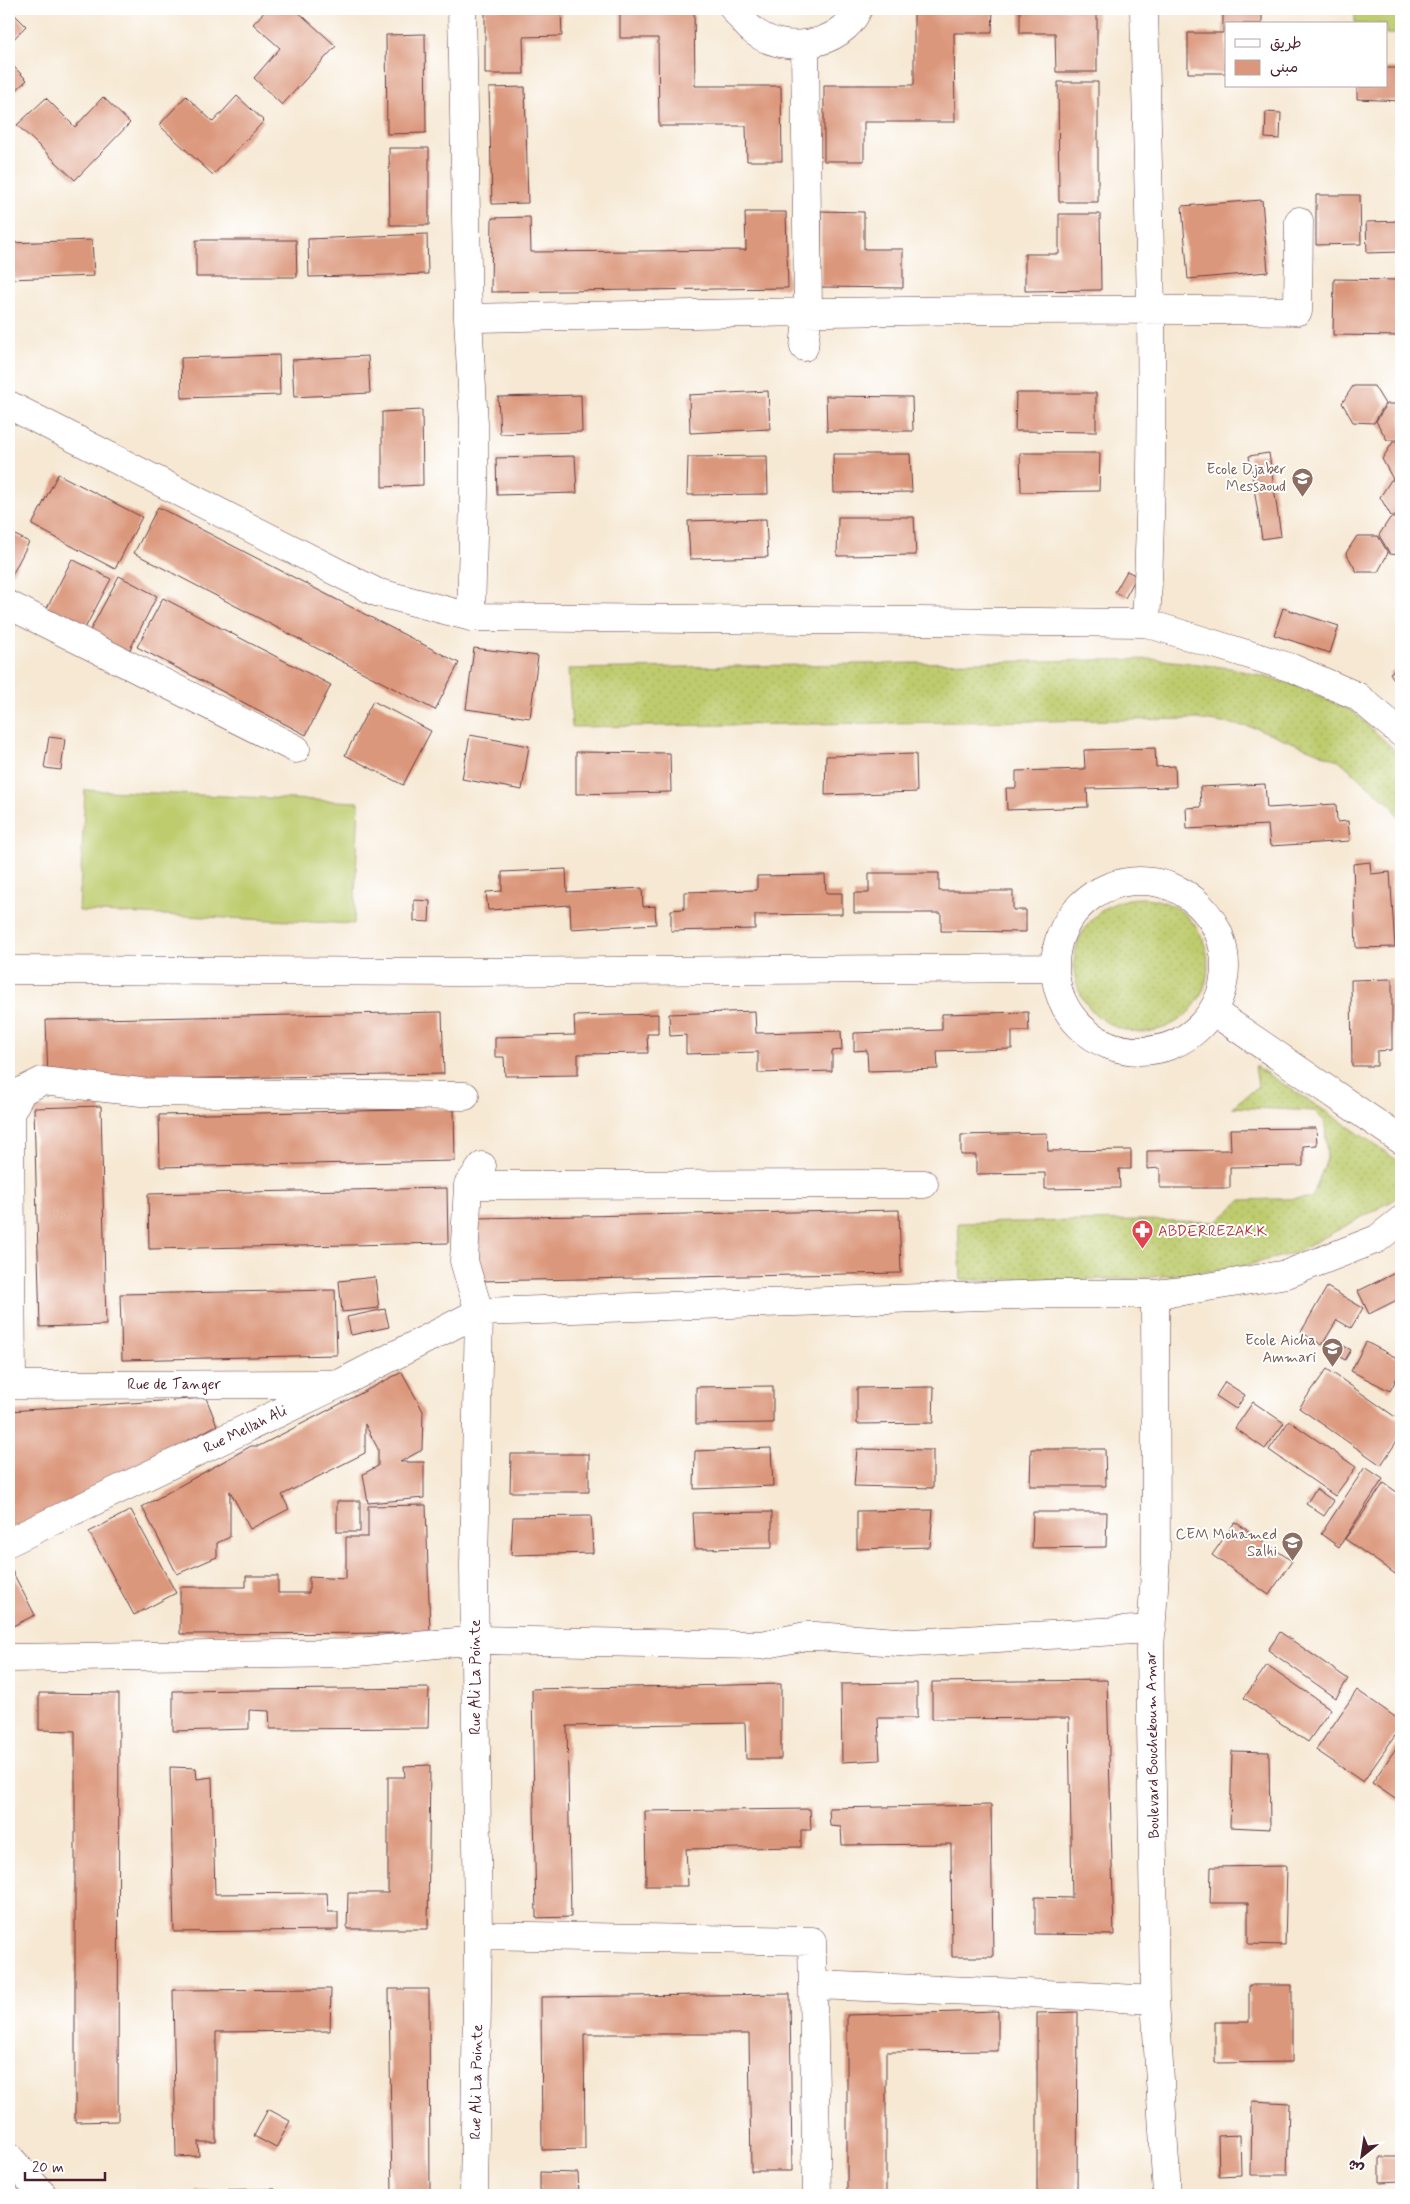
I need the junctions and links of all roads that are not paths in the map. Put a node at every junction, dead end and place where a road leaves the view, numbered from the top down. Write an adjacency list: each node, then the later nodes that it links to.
1 (462, 9): 9 (street)
2 (734, 9): 5 (street)
3 (858, 9): 5 (street)
4 (1144, 9): 7 (street)
5 (806, 45): 8 (street)
6 (1298, 221): 7 (street)
7 (1152, 309): 8 (street); 14 (street)
8 (808, 312): 9 (street); 10 (street)
9 (468, 318): 13 (street)
10 (804, 347)
11 (9, 405): 13 (street)
12 (9, 605): 16 (street)
13 (471, 617): 14 (street)
14 (1146, 623): 15 (street)
15 (1401, 733)
16 (296, 749)
17 (1052, 968): 18 (street); 19 (street); 19 (street)
18 (9, 970)
19 (1214, 1012): 21 (street)
20 (465, 1096): 27 (street)
21 (1401, 1140)
22 (924, 1184): 25 (street, Rue Ali La Pointe)
23 (1401, 1220): 24 (street)
24 (1154, 1294): 25 (street); 29 (street, Boulevard Bouchekoum Amar)
25 (478, 1312): 26 (street, Rue Mellah Ali); 30 (street, Rue Ali La Pointe)
26 (339, 1384): 27 (street, Rue de Tanger); 28 (street, Rue Mellah Ali)
27 (10, 1385)
28 (9, 1542)
29 (1152, 1629): 30 (street); 34 (street, Boulevard Bouchekoum Amar)
30 (476, 1640): 31 (street); 32 (street, Rue Ali La Pointe)
31 (9, 1658)
32 (478, 1935): 33 (street); 37 (street, Rue Ali La Pointe)
33 (814, 1985): 34 (street); 38 (street)
34 (1155, 2000): 39 (street, Boulevard Bouchekoum Amar)
35 (9, 2157): 36 (street)
36 (43, 2195)
37 (474, 2195)
38 (816, 2195)
39 (1166, 2195)

